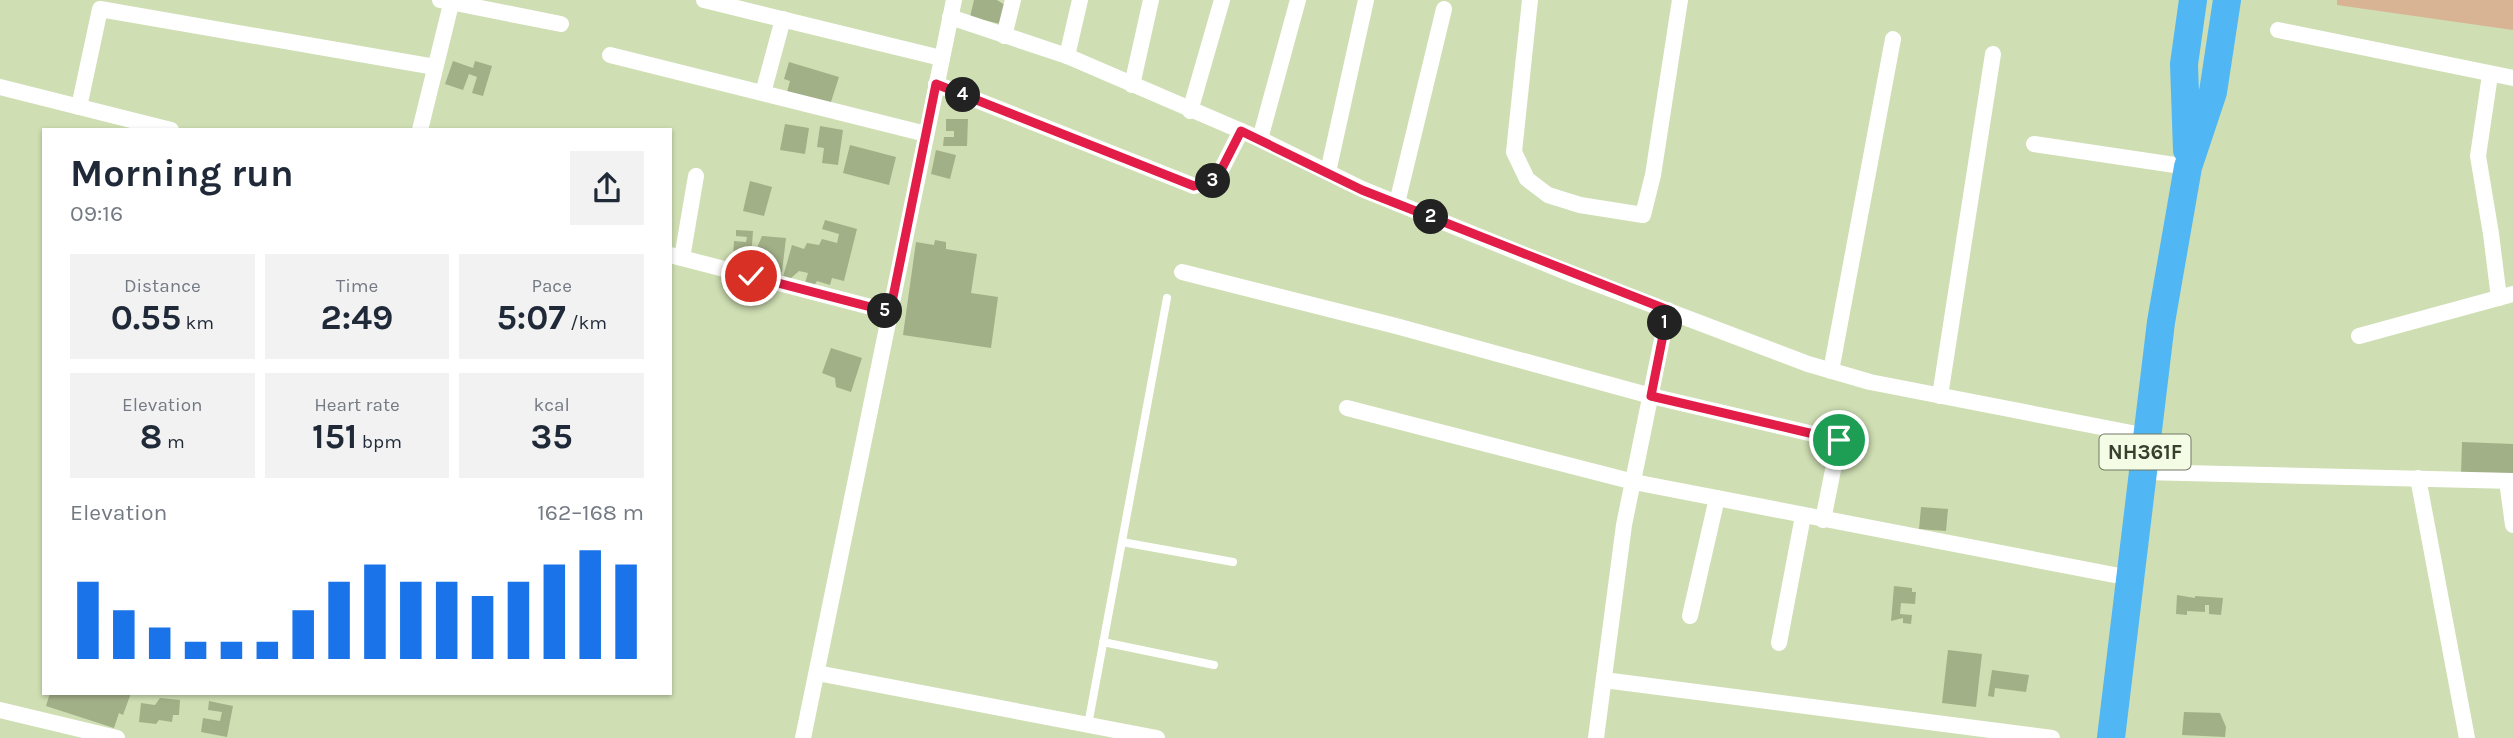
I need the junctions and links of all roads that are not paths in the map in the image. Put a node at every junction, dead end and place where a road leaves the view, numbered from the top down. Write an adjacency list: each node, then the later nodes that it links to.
1 (704, 0): 16 (street)
2 (954, 0): 15 (street)
3 (1013, 0): 19 (street)
4 (1080, 0): 23 (street)
5 (1151, 0): 29 (street)
6 (1222, 0): 33 (street)
7 (1298, 0): 38 (street)
8 (1366, 0): 41 (street)
9 (1530, 0): 10 (street)
10 (1680, 0)
11 (2193, 0): 40 (highway, NH361F)
12 (2227, 0): 40 (highway, NH361F)
13 (448, 1): 17 (street); 25 (street)
14 (1444, 9): 43 (street)
15 (950, 17): 19 (street); 24 (street)
16 (783, 19): 24 (street); 31 (street)
17 (561, 24)
18 (2278, 30): 26 (street)
19 (1004, 36): 23 (street)
20 (1893, 39): 51 (street)
21 (1993, 54): 53 (street)
22 (610, 55): 31 (street)
23 (1066, 56): 29 (street)
24 (941, 58): 28 (street)
25 (435, 67): 32 (street); 35 (street)
26 (2490, 75): 27 (street); 46 (street)
27 (2513, 78)
28 (936, 84): 36 (street); 37 (street)
29 (1132, 85): 33 (street)
30 (0, 87): 32 (street)
31 (763, 93): 37 (street)
32 (79, 107): 34 (street)
33 (1190, 111): 36 (street)
34 (163, 128)
35 (420, 128)
36 (1241, 131): 38 (street)
37 (926, 134): 49 (street)
38 (1260, 139): 41 (street)
39 (2034, 144): 40 (street)
40 (2188, 167): 55 (highway, NH361F)
41 (1328, 172): 43 (street)
42 (696, 176): 44 (street)
43 (1397, 203): 48 (street)
44 (676, 256): 49 (street)
45 (1182, 272): 52 (street)
46 (2506, 296): 50 (street)
47 (1167, 298): 64 (lane)
48 (1668, 310): 51 (street); 52 (street)
49 (890, 312): 71 (street)
50 (2359, 336)
51 (1831, 371): 53 (street)
52 (1651, 396): 59 (street); 62 (street)
53 (1940, 396): 55 (street)
54 (1347, 408): 59 (street)
55 (2147, 436): 56 (highway, NH361F)
56 (2143, 472): 57 (street); 66 (highway, NH361F)
57 (2418, 478): 58 (street); 81 (street)
58 (2510, 481): 63 (street)
59 (1634, 482): 60 (street); 72 (street)
60 (1717, 498): 61 (street); 67 (street)
61 (1803, 516): 62 (street); 69 (street)
62 (1823, 520): 66 (street)
63 (2513, 525)
64 (1122, 542): 65 (lane); 68 (lane)
65 (1233, 562)
66 (2130, 578): 80 (highway, NH361F)
67 (1690, 616)
68 (1103, 642): 70 (lane); 74 (lane)
69 (1779, 643)
70 (1214, 665)
71 (817, 673): 74 (street); 77 (street)
72 (1604, 680): 78 (street); 79 (street)
73 (0, 710): 76 (street)
74 (1088, 725): 75 (street)
75 (1147, 737)
76 (117, 738)
77 (803, 738)
78 (1596, 738)
79 (2052, 738)
80 (2111, 738)
81 (2467, 738)

